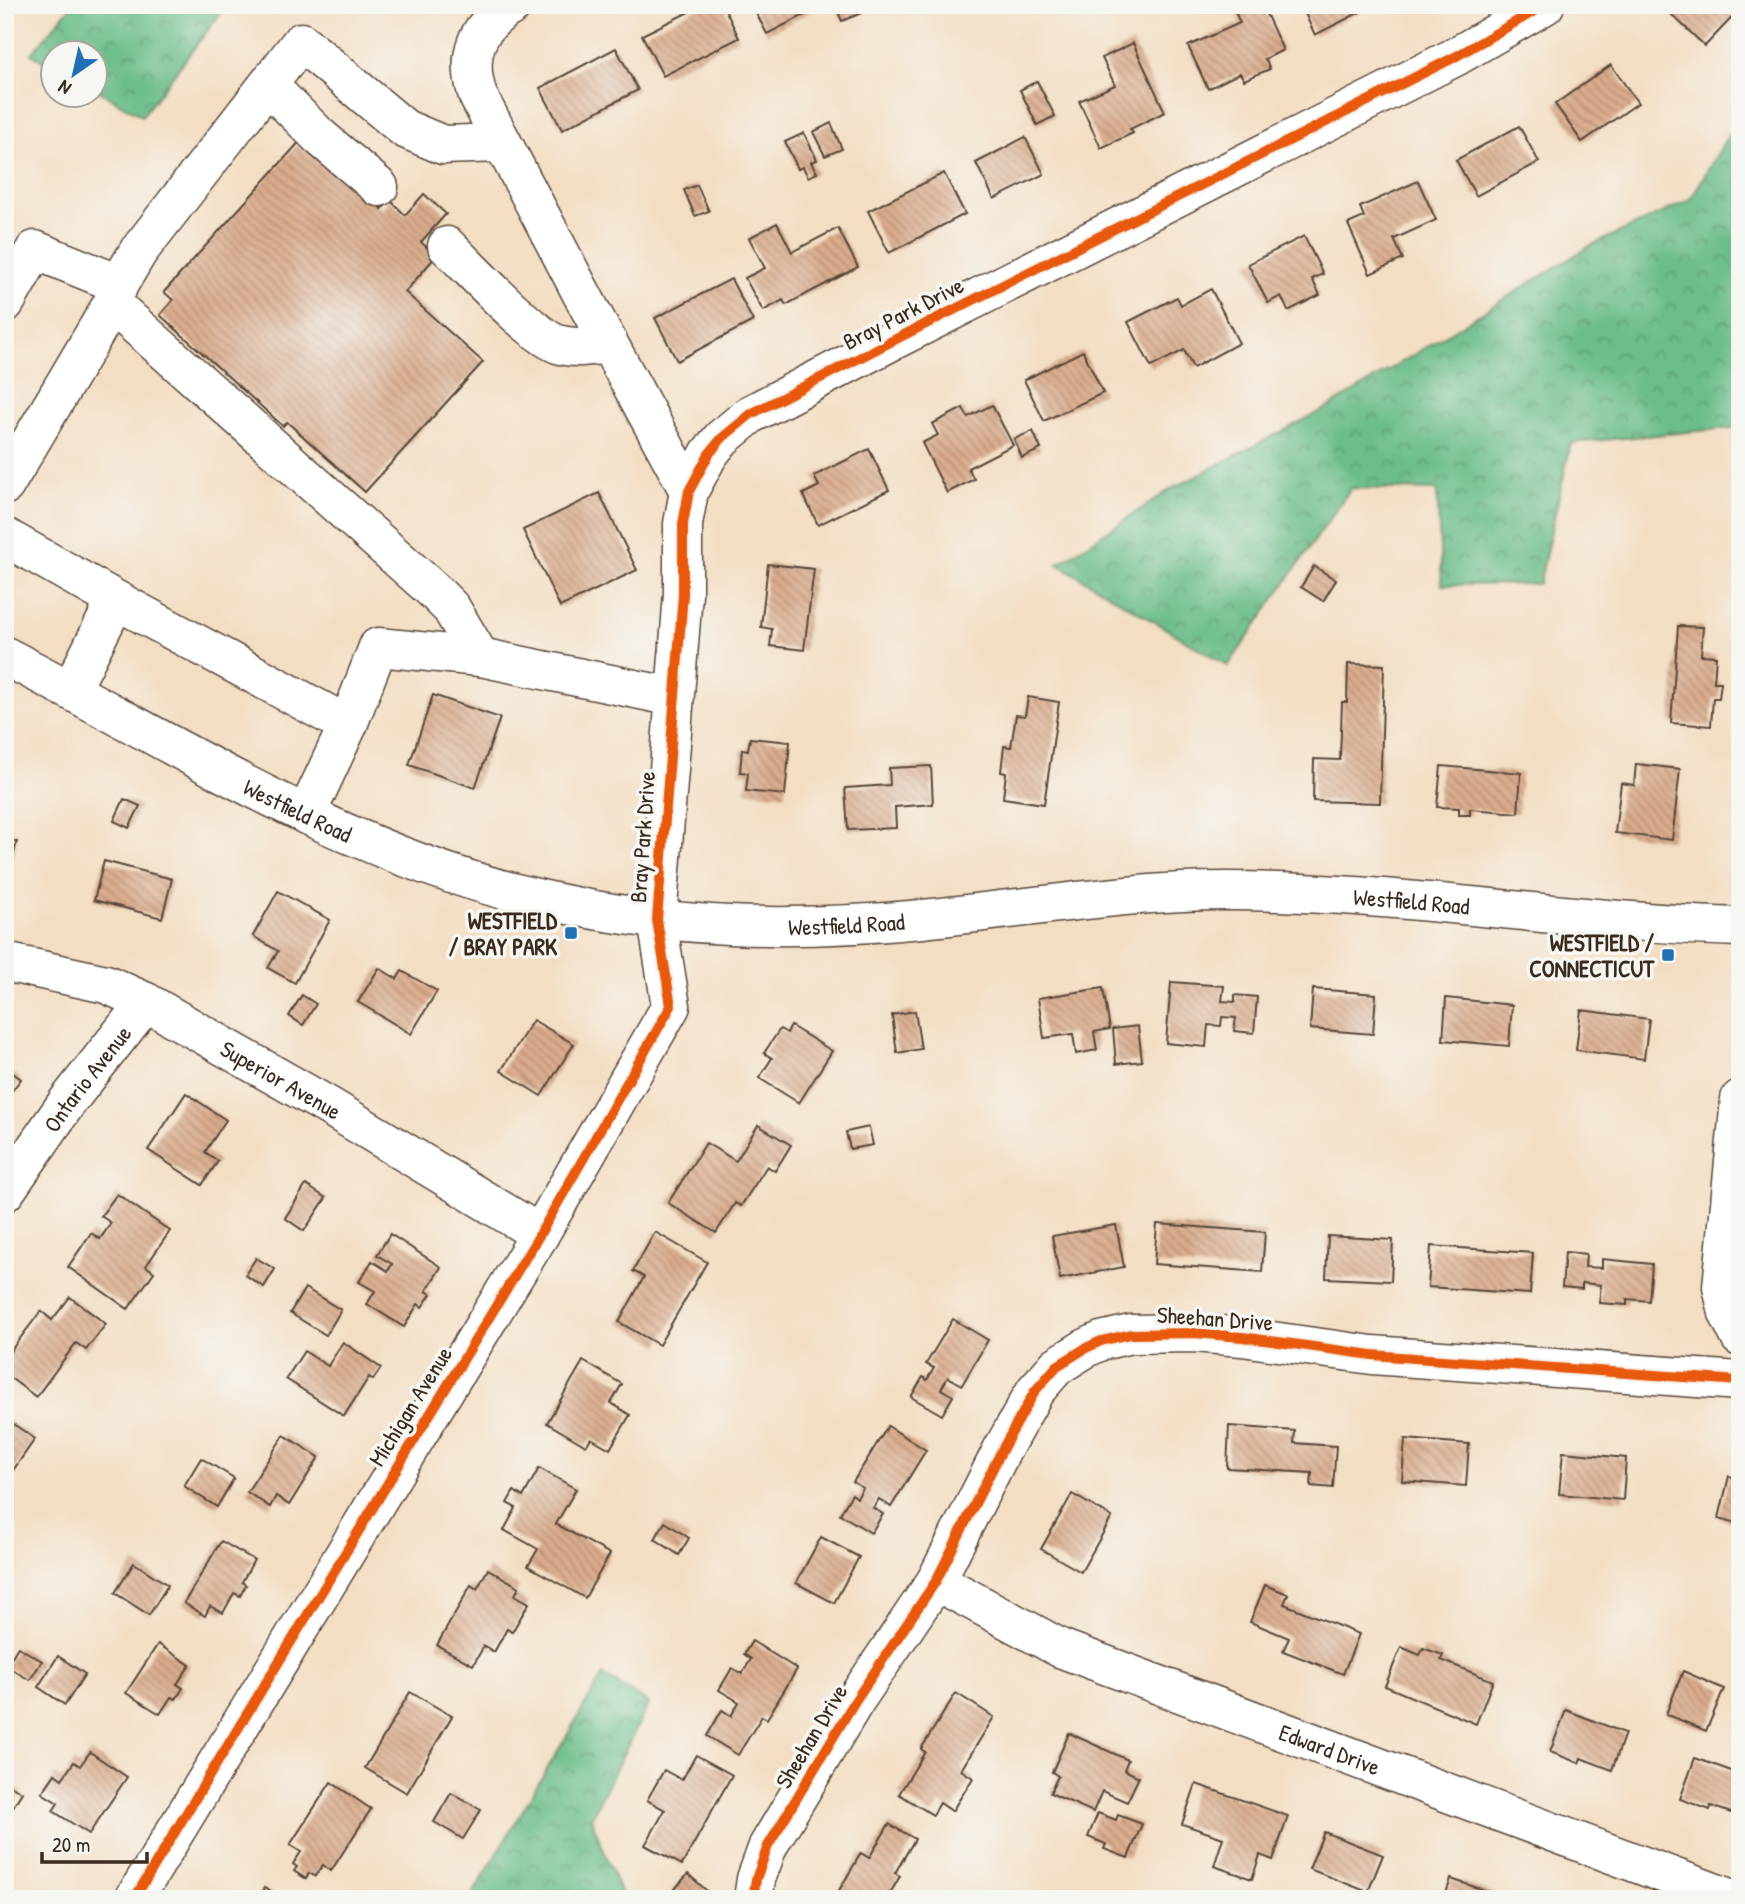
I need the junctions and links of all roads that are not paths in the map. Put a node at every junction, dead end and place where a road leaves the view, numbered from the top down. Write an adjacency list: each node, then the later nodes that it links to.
1 (513, 5): 4 (street)
2 (1545, 5): 11 (street, Bray Park Drive)
3 (269, 86): 4 (street); 5 (street); 7 (street)
4 (501, 143): 9 (street)
5 (379, 187)
6 (447, 246): 9 (street)
7 (116, 294): 8 (street); 10 (street); 15 (street)
8 (5, 303)
9 (609, 344): 11 (street)
10 (5, 485)
11 (690, 491): 17 (street, Bray Park Drive)
12 (5, 537): 13 (street)
13 (116, 600): 16 (street); 18 (street)
14 (5, 656): 16 (street, Westfield Road)
15 (480, 657): 17 (street); 18 (street)
16 (71, 690): 19 (street, Westfield Road)
17 (674, 696): 20 (street, Bray Park Drive)
18 (348, 725): 19 (street)
19 (306, 815): 20 (street, Westfield Road)
20 (657, 920): 21 (street, Westfield Road); 26 (street, Michigan Avenue)
21 (1740, 927)
22 (5, 961): 23 (street, Superior Avenue)
23 (146, 1002): 25 (street, Ontario Avenue); 26 (street, Superior Avenue)
24 (1740, 1099): 27 (street)
25 (5, 1192)
26 (540, 1234): 30 (street, Michigan Avenue)
27 (1740, 1337)
28 (1740, 1381): 29 (street, Sheehan Drive)
29 (936, 1581): 31 (street, Sheehan Drive); 32 (street, Edward Drive)
30 (134, 1899)
31 (753, 1899)
32 (1732, 1899)

